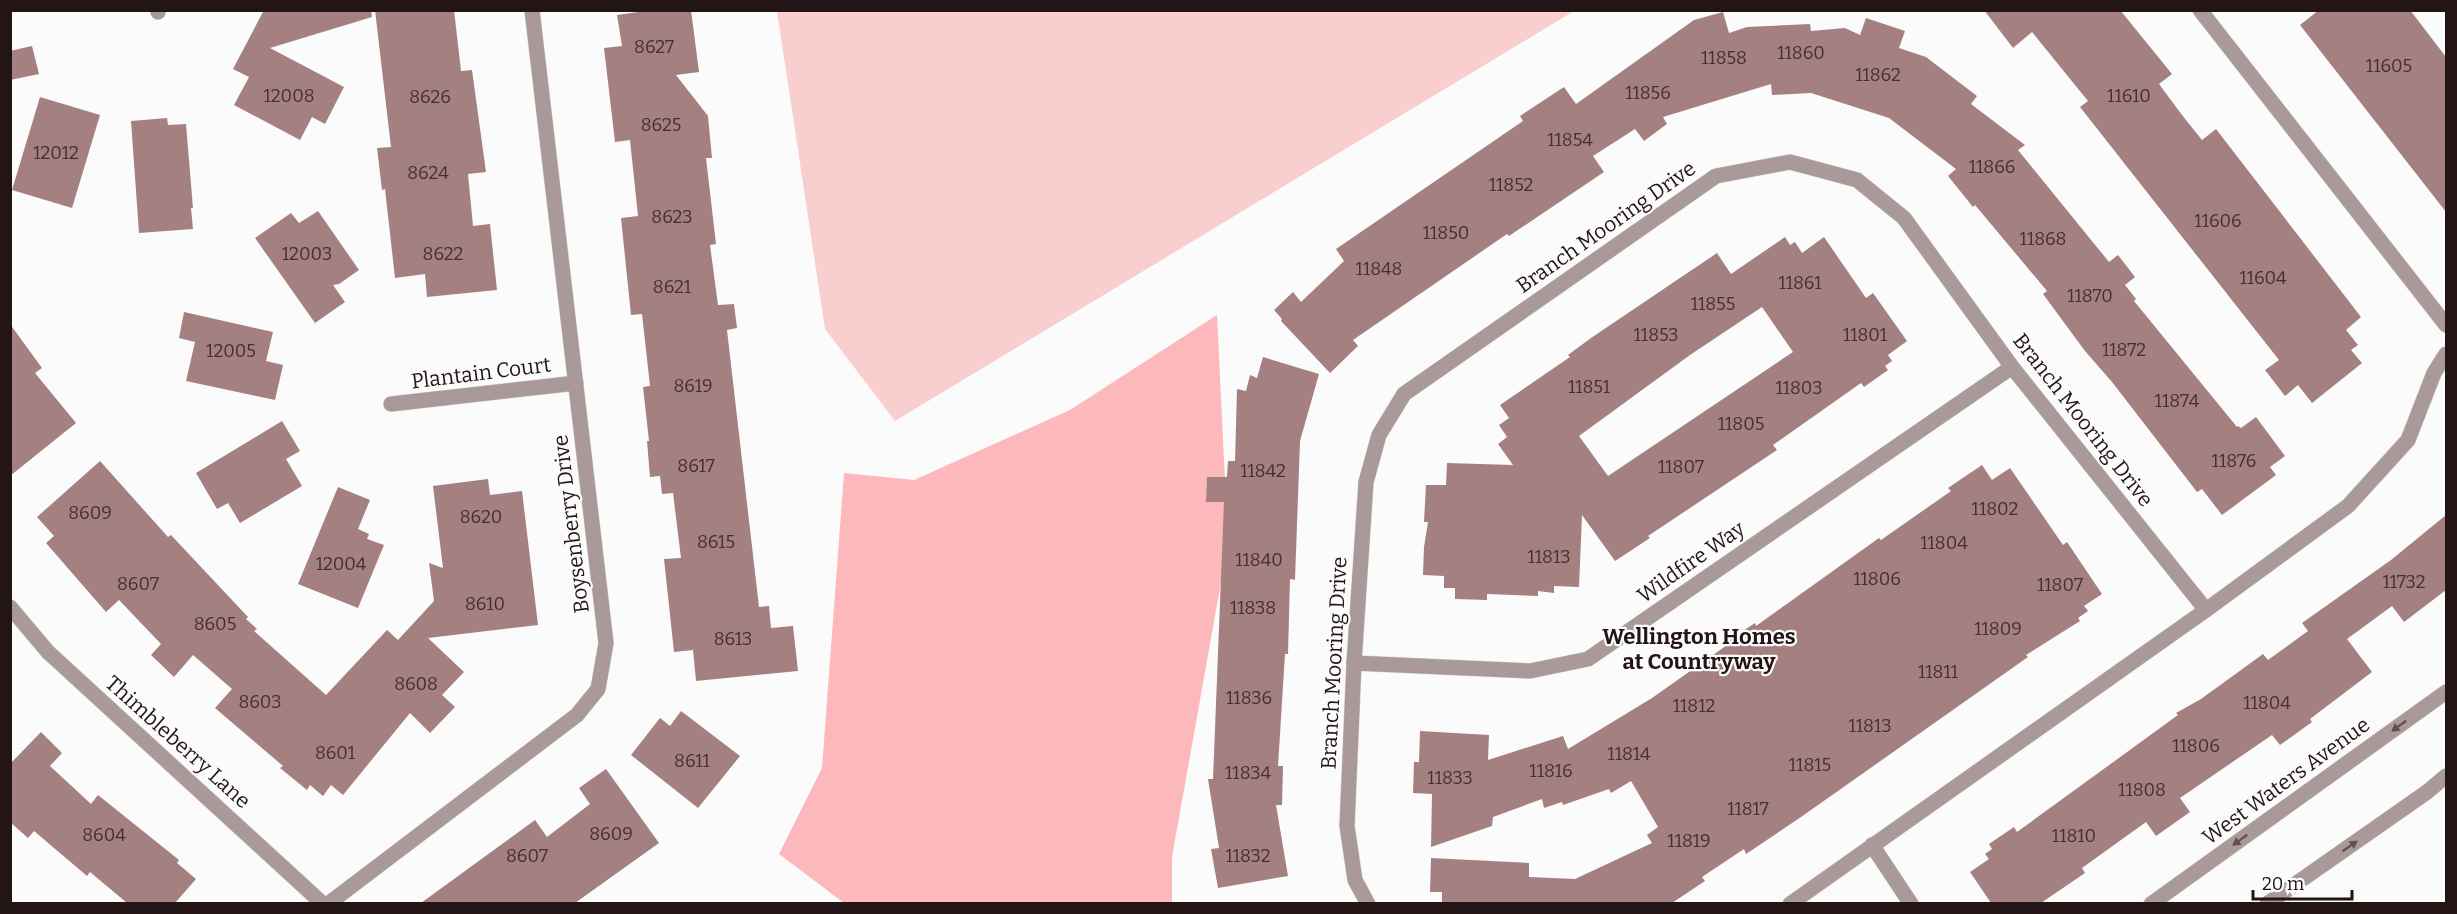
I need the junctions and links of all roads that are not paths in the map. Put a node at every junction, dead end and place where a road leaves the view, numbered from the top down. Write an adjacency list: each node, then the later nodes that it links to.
1 (532, 10): 6 (street, Boysenberry Drive)
2 (2200, 10): 3 (street)
3 (2446, 325)
4 (2446, 354): 9 (street)
5 (2012, 367): 9 (street, Branch Mooring Drive); 10 (street, Wildfire Way); 10 (street, Branch Mooring Drive)
6 (576, 383): 7 (street, Plantain Court); 14 (street, Boysenberry Drive)
7 (391, 404)
8 (10, 607): 14 (street, Thimbleberry Lane)
9 (2206, 610): 13 (street)
10 (1354, 663): 15 (street, Branch Mooring Drive)
11 (2446, 692): 18 (street, West Waters Avenue, one-way to 18)
12 (2446, 776): 19 (street, one-way to 12)
13 (1872, 845): 16 (street); 17 (street)
14 (326, 903)
15 (1368, 903)
16 (1790, 903)
17 (1911, 903)
18 (2151, 903)
19 (2267, 903)

